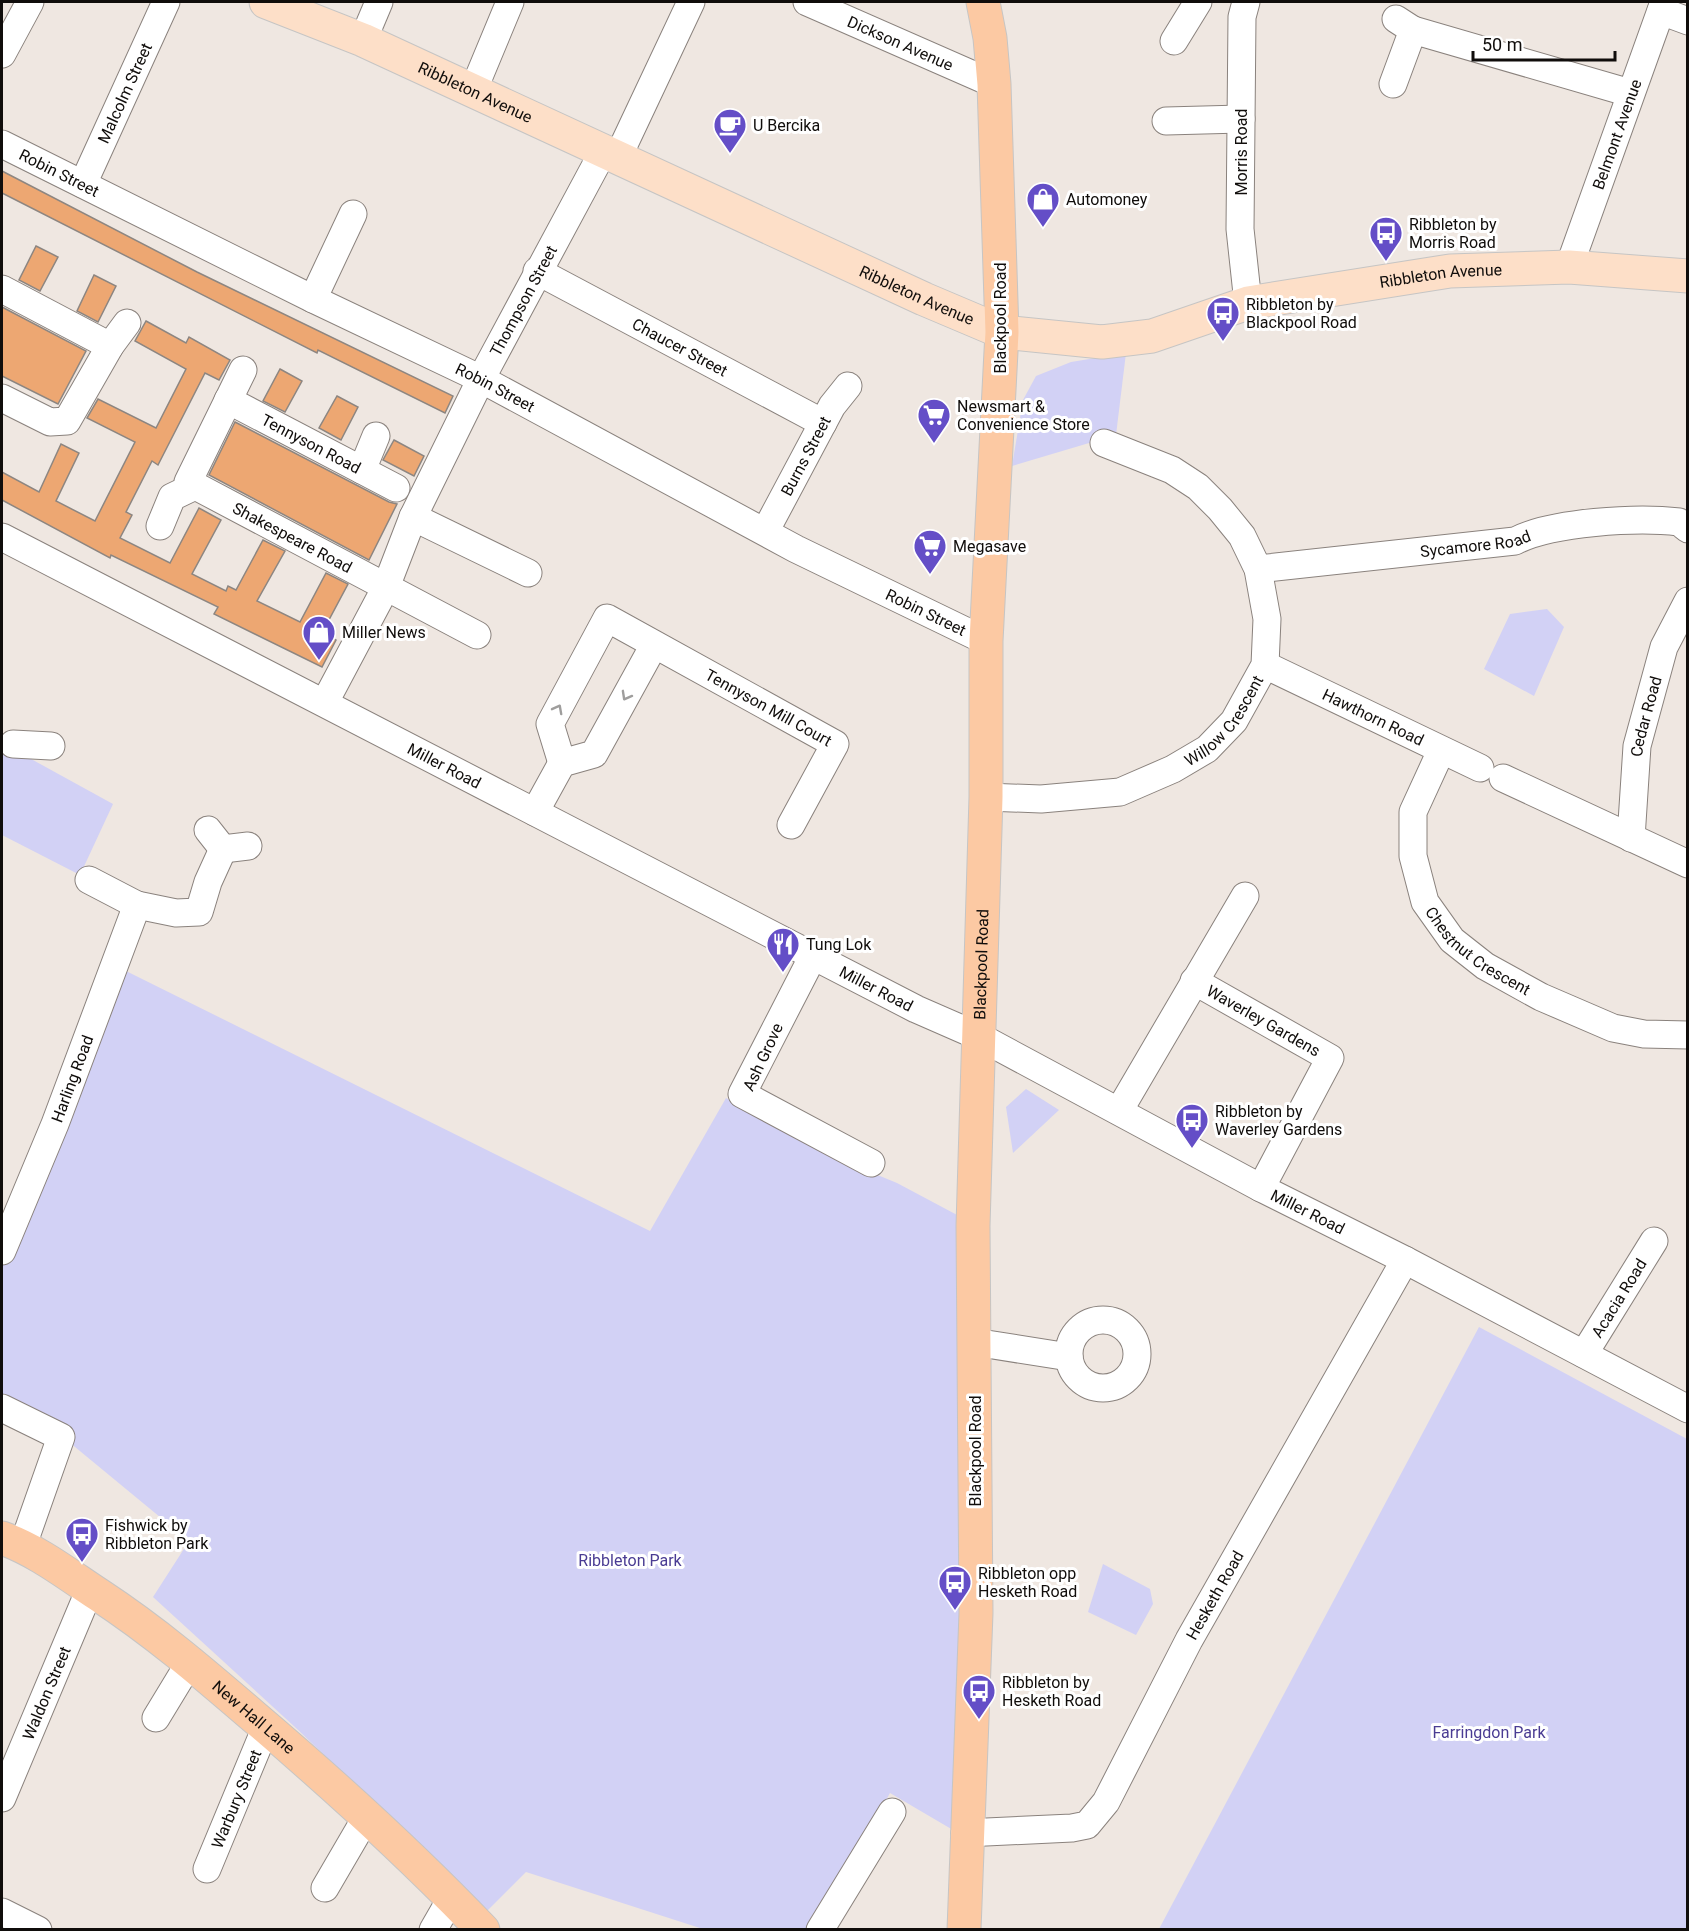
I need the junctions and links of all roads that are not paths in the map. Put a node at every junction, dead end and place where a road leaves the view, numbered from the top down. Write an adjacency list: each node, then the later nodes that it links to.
1 (30, 2): 15 (street)
2 (166, 2): 24 (street, Malcolm Street)
3 (266, 2): 13 (main road, Ribbleton Avenue)
4 (379, 2): 13 (street)
5 (510, 2): 18 (street)
6 (691, 2): 23 (street)
7 (807, 2): 16 (street, Dickson Avenue)
8 (983, 2): 16 (highway, Blackpool Road)
9 (1198, 2): 14 (street)
10 (1246, 2): 20 (street, Morris Road)
11 (1662, 6): 12 (street); 19 (street, Belmont Avenue)
12 (1688, 21)
13 (363, 40): 18 (main road, Ribbleton Avenue)
14 (1174, 41)
15 (2, 54)
16 (994, 84): 33 (highway, Blackpool Road)
17 (1393, 84): 19 (street)
18 (473, 91): 23 (main road, Ribbleton Avenue)
19 (1630, 93): 26 (street, Belmont Avenue)
20 (1241, 119): 21 (street); 31 (street, Morris Road)
21 (1166, 121)
22 (2, 144): 24 (street, Robin Street)
23 (611, 154): 27 (street, Thompson Street); 33 (main road, Ribbleton Avenue)
24 (83, 184): 30 (street, Robin Street)
25 (353, 214): 30 (street)
26 (1569, 267): 28 (main road, Ribbleton Avenue); 31 (main road, Ribbleton Avenue)
27 (537, 271): 36 (street, Thompson Street); 40 (street, Chaucer Street)
28 (1688, 276)
29 (2, 289): 34 (street)
30 (313, 299): 36 (street, Robin Street)
31 (1248, 303): 33 (main road, Ribbleton Avenue)
32 (127, 323): 34 (street)
33 (1002, 332): 56 (highway, Blackpool Road)
34 (110, 346): 38 (street)
35 (243, 370): 39 (street)
36 (481, 379): 46 (street, Thompson Street); 48 (street, Robin Street)
37 (848, 386): 40 (street, Burns Street)
38 (2, 398)
39 (228, 400): 43 (street, Tennyson Road); 44 (street)
40 (823, 423): 48 (street, Burns Street)
41 (376, 436): 43 (street)
42 (1104, 443): 51 (street, Willow Crescent)
43 (362, 470): 45 (street, Tennyson Road)
44 (195, 486): 47 (street); 53 (street, Shakespeare Road)
45 (396, 488)
46 (413, 517): 52 (street); 53 (street, Thompson Street)
47 (160, 526)
48 (766, 530): 56 (street, Robin Street)
49 (1688, 530): 51 (street, Sycamore Road)
50 (2, 537): 59 (street, Miller Road)
51 (1258, 569): 58 (street, Willow Crescent)
52 (528, 573)
53 (386, 587): 55 (street, Shakespeare Road); 59 (street, Thompson Street)
54 (1688, 601): 67 (street, Cedar Road)
55 (477, 635)
56 (986, 641): 64 (highway, Blackpool Road)
57 (654, 645): 63 (street, one-way to 63); 63 (street, Tennyson Mill Court, one-way to 57); 66 (street, Tennyson Mill Court)
58 (1265, 665): 62 (street, Hawthorn Road); 64 (street, Willow Crescent)
59 (325, 702): 65 (street, Miller Road)
60 (51, 746): 61 (street)
61 (12, 749)
62 (1441, 751): 67 (street, Hawthorn Road); 75 (street, Chestnut Crescent)
63 (562, 763): 65 (street)
64 (986, 797): 76 (highway, Blackpool Road)
65 (535, 812): 73 (street, Miller Road)
66 (791, 825)
67 (1631, 838): 69 (street, Hawthorn Road)
68 (226, 842): 72 (street)
69 (1688, 864)
70 (89, 880): 72 (street)
71 (1245, 896): 74 (street, Waverley Gardens)
72 (147, 907): 81 (street, Harling Road)
73 (813, 956): 76 (street, Miller Road); 78 (street, Ash Grove)
74 (1194, 981): 77 (street, Waverley Gardens); 79 (street, Waverley Gardens)
75 (1688, 1035)
76 (980, 1037): 77 (street, Miller Road); 83 (highway, Blackpool Road)
77 (1119, 1111): 79 (street, Miller Road)
78 (871, 1163)
79 (1261, 1188): 82 (street, Miller Road)
80 (1654, 1241): 84 (street, Acacia Road)
81 (2, 1251)
82 (1405, 1260): 84 (street, Miller Road); 96 (street, Hesketh Road)
83 (974, 1342): 85 (street); 96 (highway, Blackpool Road)
84 (1584, 1354): 87 (street, Miller Road)
85 (1069, 1358)
86 (2, 1408): 88 (street)
87 (1688, 1408)
88 (12, 1542): 89 (highway, New Hall Lane)
89 (90, 1589): 90 (highway, New Hall Lane); 93 (street, Waldon Street)
90 (190, 1662): 91 (street); 92 (highway, New Hall Lane)
91 (156, 1718)
92 (266, 1727): 95 (highway, New Hall Lane); 97 (street, Warbury Street)
93 (2, 1798)
94 (892, 1812): 104 (street)
95 (368, 1816): 98 (street); 99 (highway, New Hall Lane)
96 (965, 1833): 105 (highway, Blackpool Road)
97 (207, 1869)
98 (325, 1888)
99 (452, 1897): 102 (street); 103 (highway, New Hall Lane)
100 (2, 1912): 101 (street)
101 (38, 1929)
102 (433, 1929)
103 (483, 1929)
104 (820, 1929)
105 (964, 1929)

